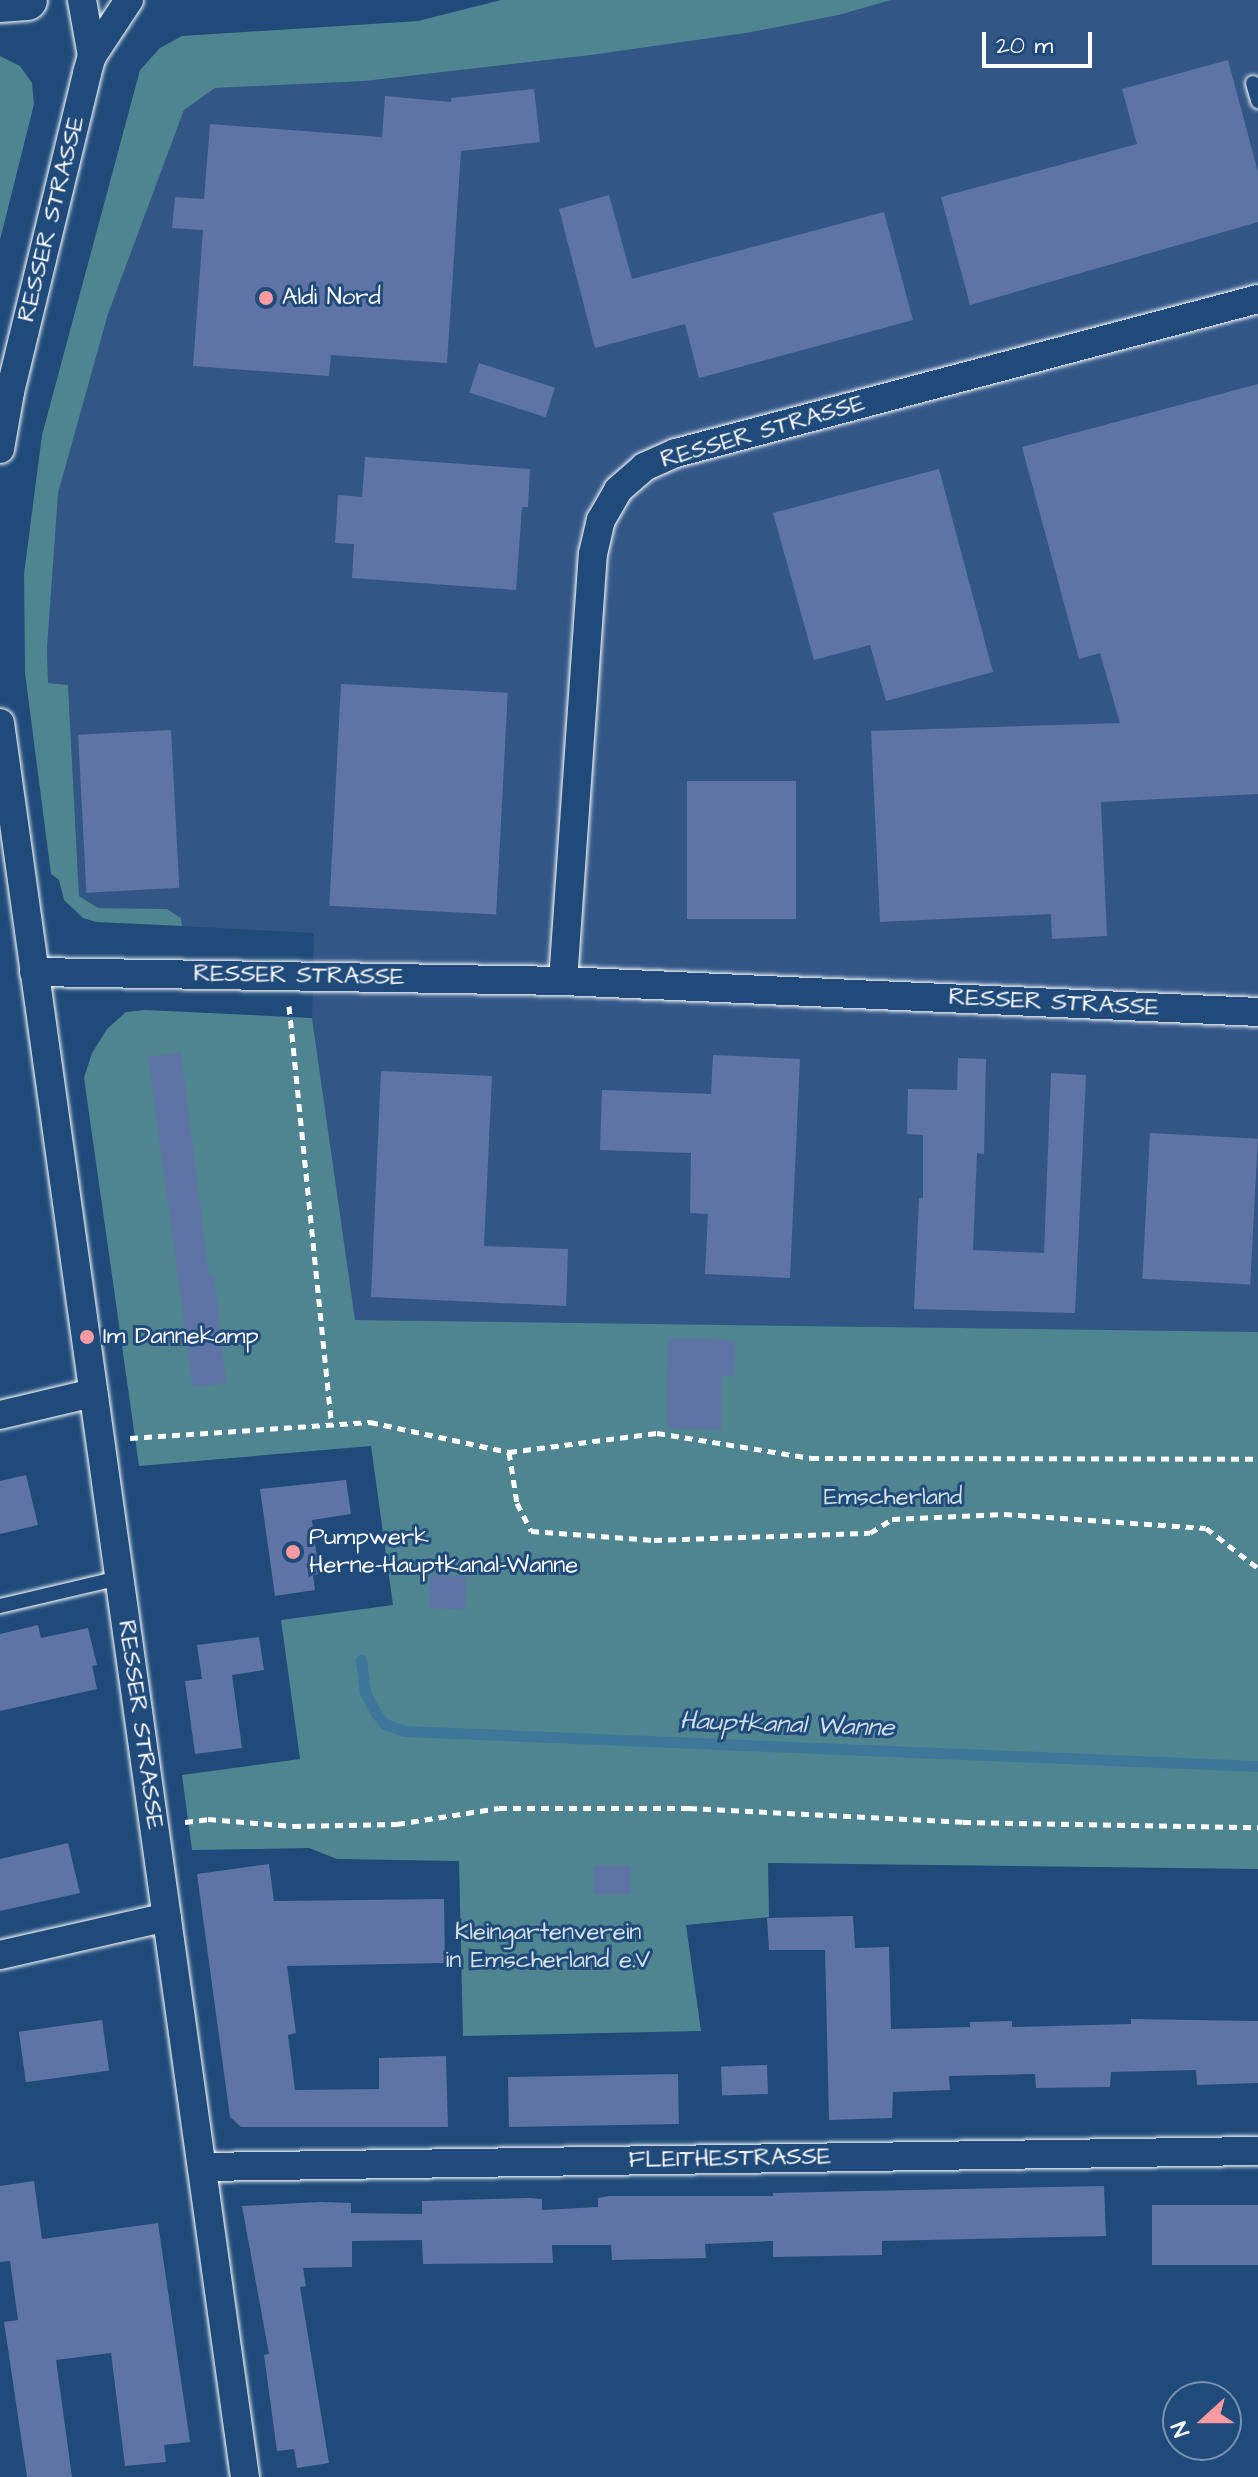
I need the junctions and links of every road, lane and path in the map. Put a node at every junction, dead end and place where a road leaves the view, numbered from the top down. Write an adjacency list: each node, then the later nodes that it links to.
1 (27, 0): 4 (main road)
2 (82, 0): 5 (street)
3 (129, 0): 5 (street, RESSER STRASSE)
4 (0, 2)
5 (92, 56): 9 (street, RESSER STRASSE)
6 (1253, 83): 7 (lane)
7 (1258, 101)
8 (1258, 299): 14 (street, RESSER STRASSE)
9 (0, 449)
10 (0, 723): 11 (street, RESSER STRASSE)
11 (8, 835): 12 (street, RESSER STRASSE)
12 (34, 972): 13 (street, RESSER STRASSE); 16 (street, RESSER STRASSE)
13 (287, 975): 14 (street, RESSER STRASSE); 18 (path)
14 (563, 981): 15 (street, RESSER STRASSE)
15 (1258, 1012)
16 (93, 1393): 17 (street); 19 (street, RESSER STRASSE)
17 (0, 1415)
18 (331, 1422): 19 (path); 20 (path)
19 (100, 1441): 23 (street, RESSER STRASSE)
20 (509, 1452): 21 (path); 22 (path)
21 (1258, 1459)
22 (1258, 1568)
23 (119, 1578): 24 (lane); 25 (street, RESSER STRASSE)
24 (0, 1606)
25 (154, 1825): 26 (path); 27 (street, RESSER STRASSE)
26 (1258, 1827)
27 (167, 1917): 28 (street); 30 (street, RESSER STRASSE)
28 (0, 1955)
29 (1258, 2151): 30 (street, FLEITHESTRASSE)
30 (202, 2167): 31 (street, RESSER STRASSE)
31 (245, 2477)

